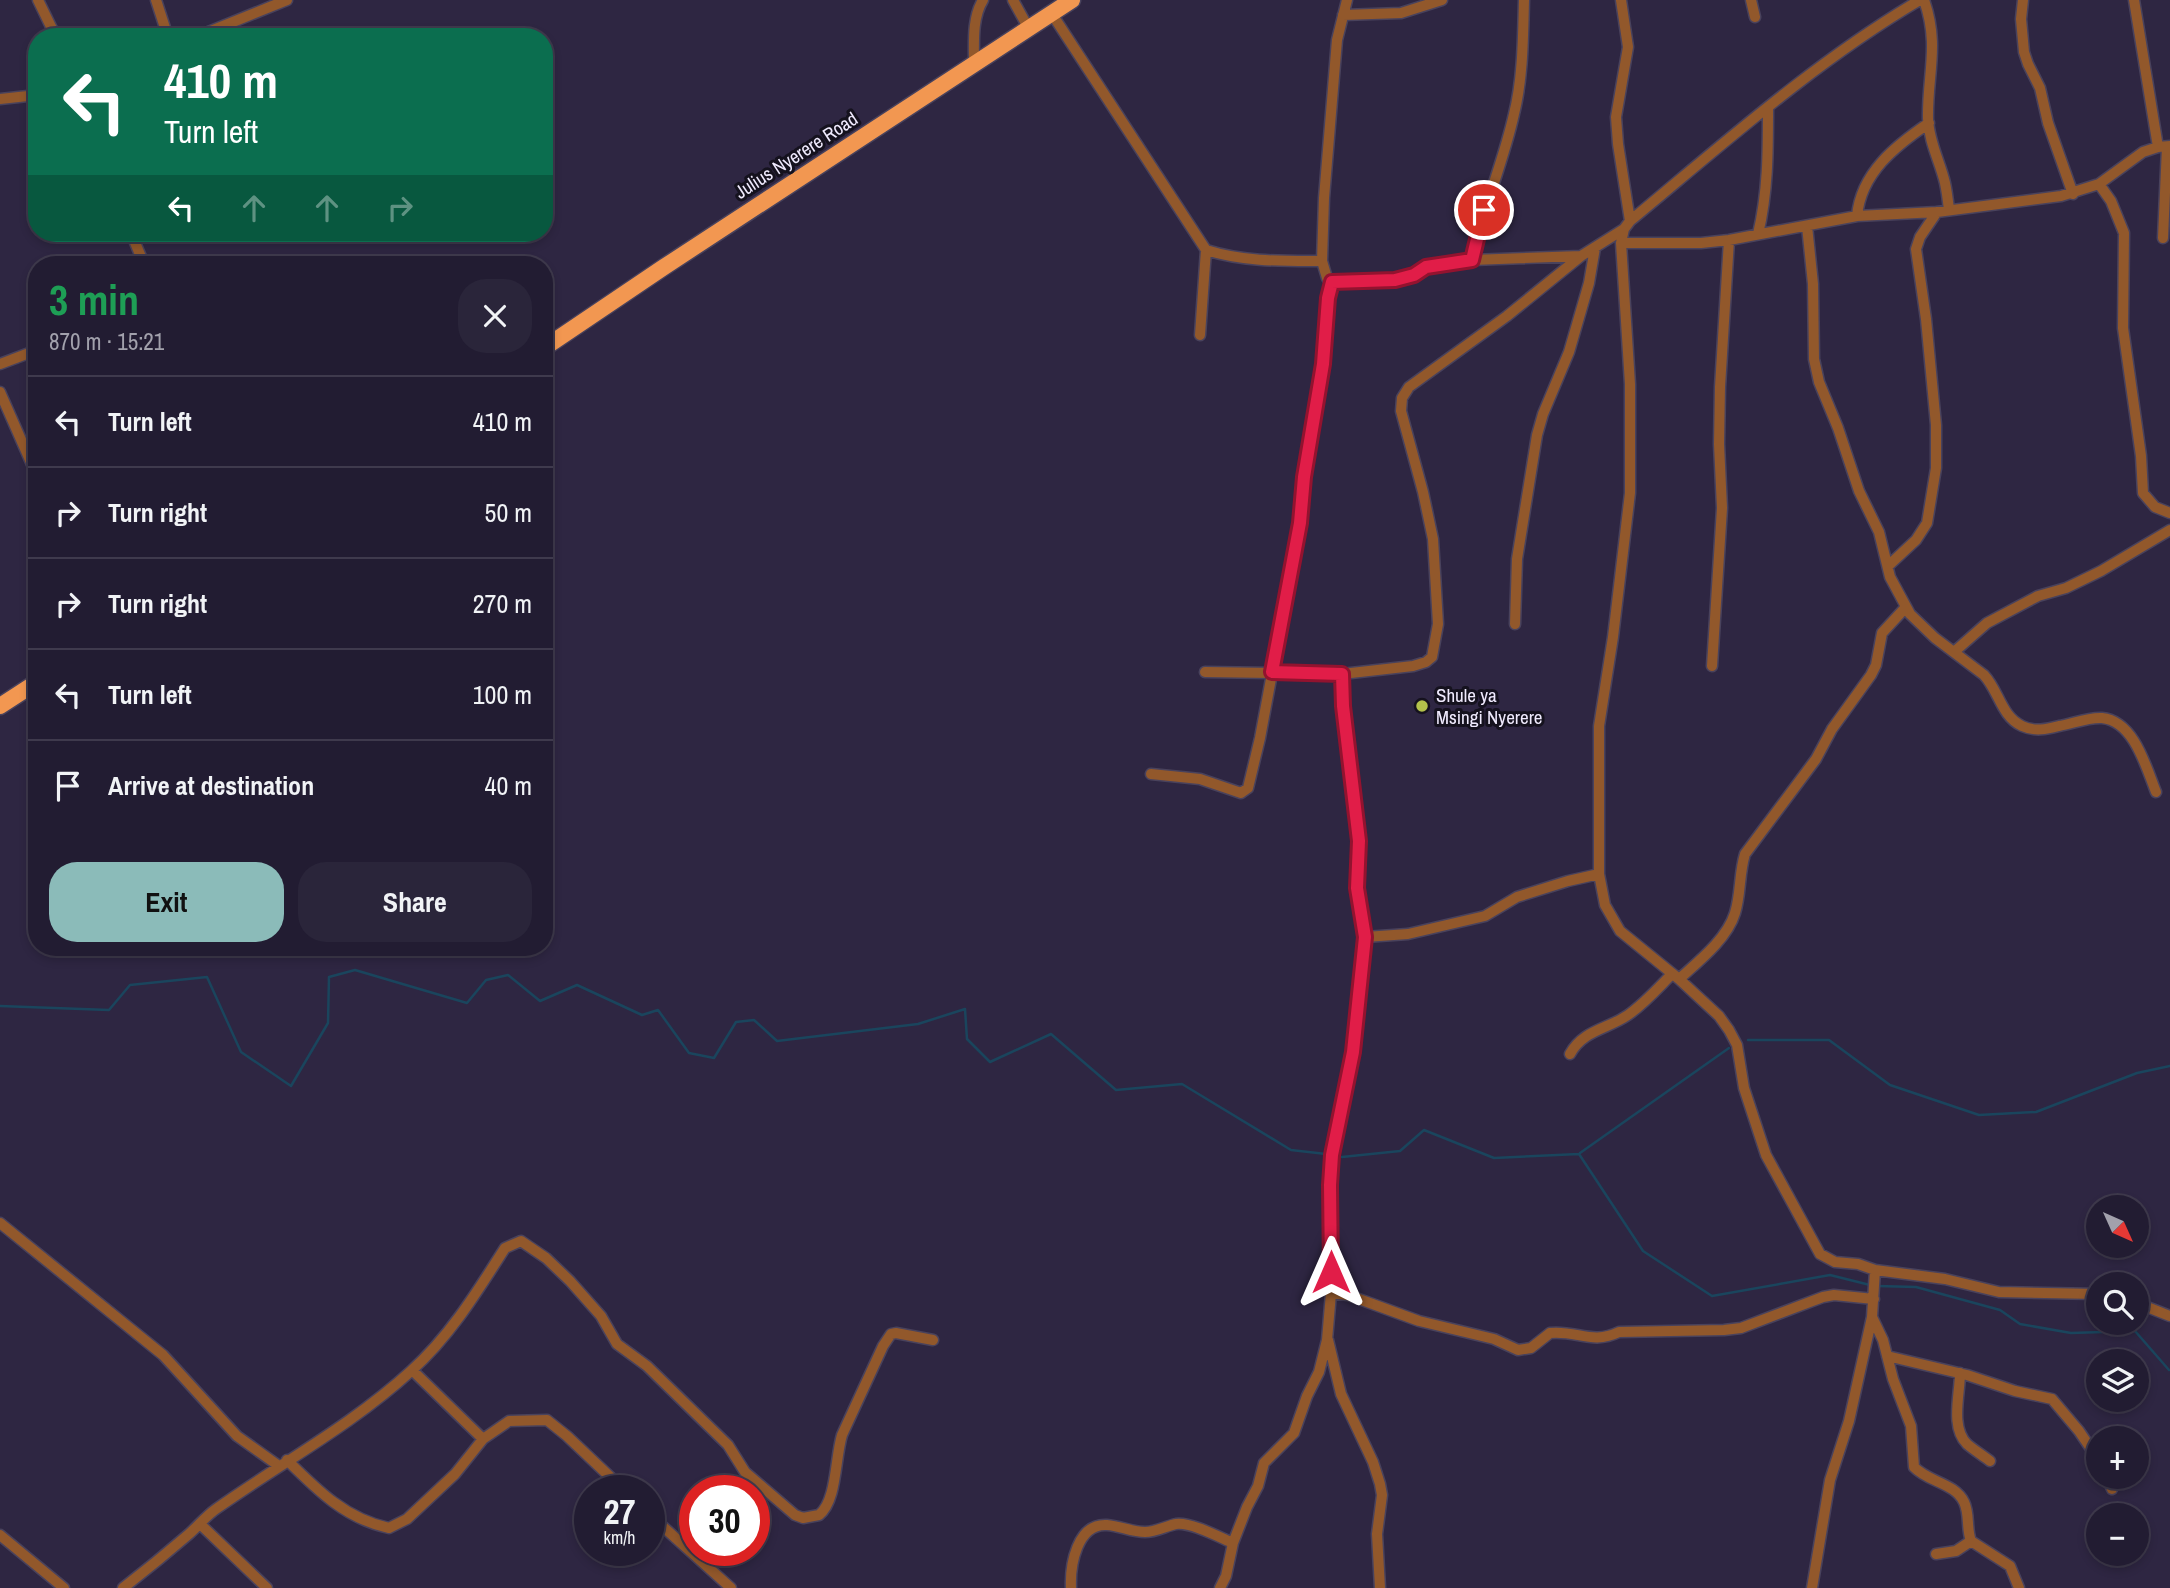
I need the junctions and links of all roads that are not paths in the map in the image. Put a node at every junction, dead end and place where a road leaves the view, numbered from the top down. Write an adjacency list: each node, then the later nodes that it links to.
1 (38, 0): 18 (street)
2 (156, 0): 19 (street)
3 (287, 0): 20 (street)
4 (983, 0): 22 (street)
5 (1013, 0): 21 (street)
6 (1072, 0): 15 (highway, Julius Nyerere Road)
7 (1347, 0): 16 (street)
8 (1442, 0): 16 (street)
9 (1524, 0): 42 (street)
10 (1621, 0): 33 (street)
11 (1751, 0): 17 (street)
12 (1922, 0): 25 (street); 26 (street)
13 (2023, 0): 29 (street)
14 (2134, 0): 27 (street)
15 (1052, 14): 21 (highway, Julius Nyerere Road); 40 (street)
16 (1343, 15): 43 (street)
17 (1755, 17)
18 (52, 28)
19 (165, 28)
20 (218, 28)
21 (1029, 29): 22 (highway, Julius Nyerere Road)
22 (974, 63): 46 (highway, Julius Nyerere Road)
23 (28, 96): 24 (street)
24 (0, 99)
25 (1768, 109): 33 (street); 35 (street)
26 (1929, 123): 30 (street); 32 (street)
27 (2165, 147): 28 (street); 36 (street)
28 (2099, 184): 29 (street); 51 (street)
29 (2073, 194): 30 (street)
30 (1950, 210): 31 (street)
31 (1937, 212): 32 (street); 53 (street)
32 (1857, 216): 34 (street)
33 (1627, 225): 38 (street); 39 (street)
34 (1807, 226): 35 (street); 53 (street)
35 (1758, 234): 37 (street)
36 (2163, 238)
37 (1729, 240): 38 (street); 57 (street)
38 (1621, 243): 65 (street)
39 (1595, 248): 41 (street); 55 (street)
40 (1206, 250): 43 (street); 45 (street)
41 (1581, 256): 42 (street); 60 (street)
42 (1472, 260): 44 (street)
43 (1322, 261): 44 (street)
44 (1332, 282): 59 (street)
45 (1200, 335)
46 (553, 342)
47 (28, 353): 48 (street)
48 (0, 364)
49 (0, 392): 50 (street)
50 (28, 456)
51 (2170, 513)
52 (2170, 530): 56 (street)
53 (1888, 566): 54 (street)
54 (1906, 607): 56 (street); 67 (street)
55 (1515, 624)
56 (1954, 652): 64 (street)
57 (1712, 666)
58 (1205, 672): 59 (street)
59 (1272, 672): 60 (street); 63 (street)
60 (1342, 674): 66 (street)
61 (28, 688): 62 (highway)
62 (0, 706)
63 (1151, 774)
64 (2156, 792)
65 (1599, 874): 66 (street); 67 (street)
66 (1365, 937): 71 (street)
67 (1676, 976): 68 (street); 70 (street)
68 (1570, 1054)
69 (0, 1223): 85 (street)
70 (1875, 1270): 72 (street); 73 (street)
71 (1331, 1293): 73 (street); 78 (street)
72 (2086, 1294)
73 (1874, 1300): 76 (street)
74 (2149, 1308): 75 (street)
75 (2170, 1316)
76 (1872, 1317): 79 (street); 100 (street)
77 (933, 1340): 80 (street)
78 (1327, 1340): 91 (street); 99 (street)
79 (1887, 1356): 81 (street); 90 (street)
80 (412, 1370): 82 (street); 85 (street)
81 (1960, 1373): 83 (street); 84 (street)
82 (483, 1439): 85 (street); 86 (street)
83 (2086, 1441)
84 (1990, 1461)
85 (283, 1463): 87 (street)
86 (609, 1475)
87 (200, 1524): 94 (street); 95 (street)
88 (665, 1528): 96 (street)
89 (0, 1535): 93 (street)
90 (1971, 1541): 92 (street); 101 (street)
91 (1233, 1543): 97 (street); 98 (street)
92 (1936, 1554)
93 (64, 1588)
94 (122, 1588)
95 (267, 1588)
96 (731, 1588)
97 (1071, 1588)
98 (1220, 1588)
99 (1380, 1588)
100 (1812, 1588)
101 (2019, 1588)

